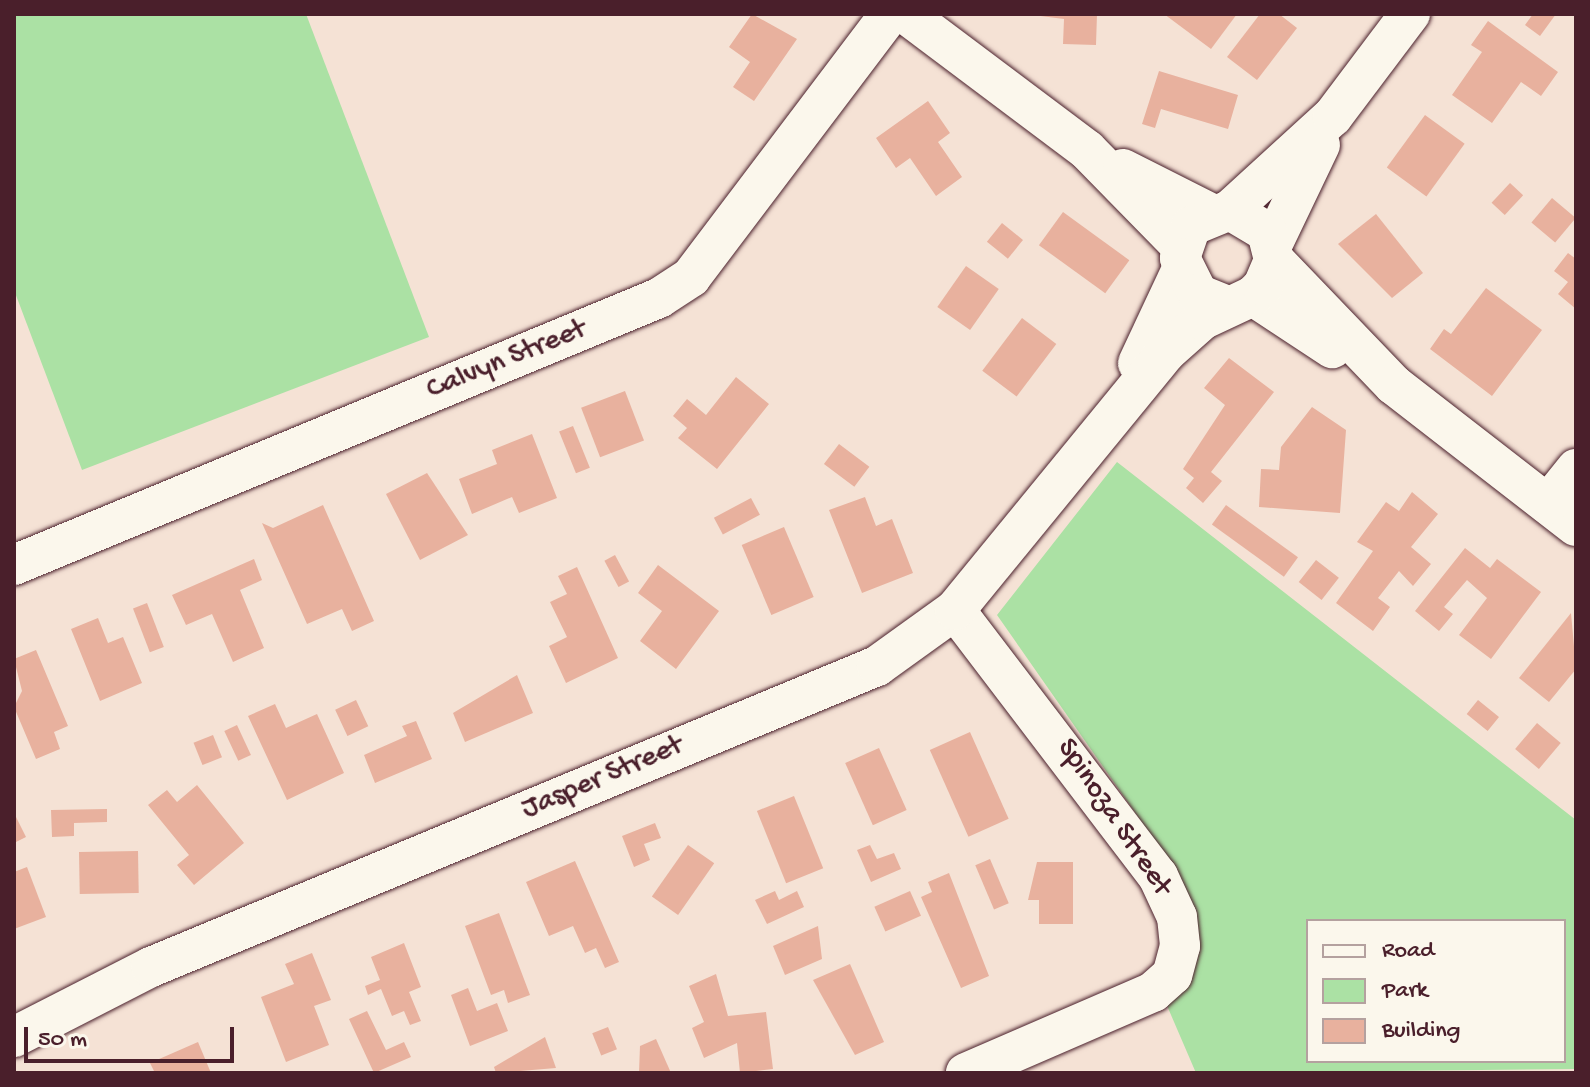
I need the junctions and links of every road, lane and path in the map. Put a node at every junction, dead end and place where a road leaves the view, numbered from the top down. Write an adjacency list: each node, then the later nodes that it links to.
1 (890, 14): 14 (street, Calvyn Street)
2 (906, 14): 5 (street)
3 (1410, 14): 4 (street)
4 (1333, 116): 6 (street); 7 (street)
5 (1087, 150): 6 (street); 8 (street)
6 (1220, 212): 7 (street); 8 (street)
7 (1273, 252): 9 (street); 10 (street)
8 (1181, 258): 9 (street); 11 (street, Jasper Street)
9 (1240, 301): 10 (street); 11 (street, Jasper Street)
10 (1394, 385): 13 (street)
11 (1111, 414): 15 (street, Jasper Street)
12 (1576, 469): 13 (street)
13 (1562, 515)
14 (14, 565)
15 (955, 610): 16 (street, Jasper Street); 17 (street, Spinoza Street)
16 (14, 1037)
17 (966, 1073)

